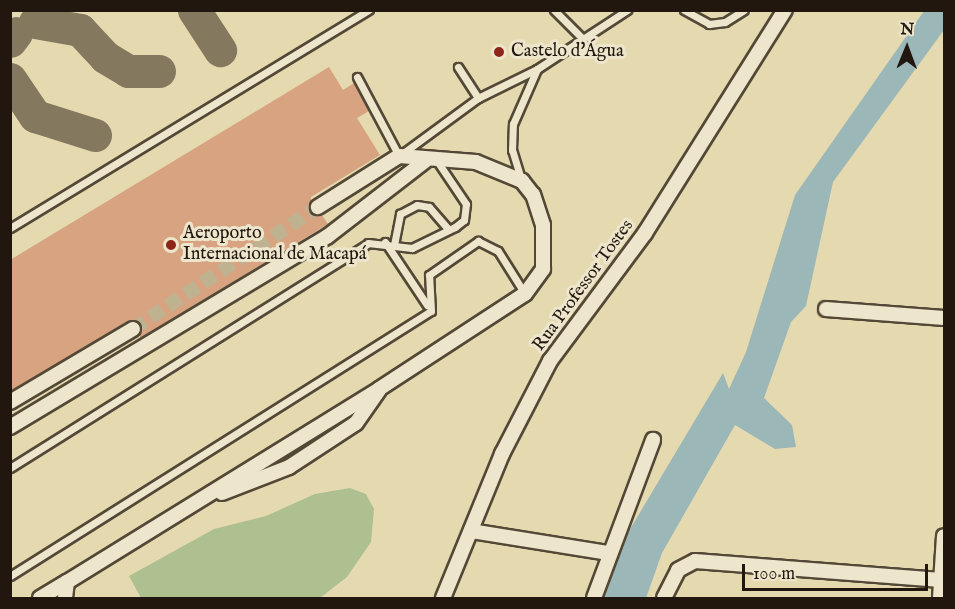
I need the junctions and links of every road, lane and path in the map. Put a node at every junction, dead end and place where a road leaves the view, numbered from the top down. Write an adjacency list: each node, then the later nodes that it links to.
1 (369, 10): 16 (lane)
2 (554, 10): 7 (lane)
3 (627, 10): 7 (lane)
4 (684, 10): 5 (lane)
5 (744, 10)
6 (785, 10): 29 (street, Rua Professor Tostes)
7 (583, 39): 9 (lane)
8 (458, 67): 11 (lane)
9 (537, 69): 11 (lane); 14 (lane)
10 (357, 77): 12 (lane)
11 (478, 98): 12 (lane)
12 (399, 156): 13 (street); 15 (street)
13 (431, 161): 14 (street); 17 (lane); 26 (street)
14 (522, 182): 20 (street)
15 (318, 207)
16 (10, 228)
17 (449, 230): 19 (lane); 19 (lane)
18 (385, 242): 19 (lane); 22 (lane); 28 (lane)
19 (394, 245)
20 (525, 294): 22 (lane); 34 (street)
21 (826, 309): 23 (street)
22 (431, 311): 32 (lane)
23 (945, 318)
24 (133, 328): 25 (street)
25 (10, 402)
26 (10, 427)
27 (653, 440): 31 (street)
28 (10, 468)
29 (471, 531): 31 (street); 37 (street, Rua Professor Tostes)
30 (945, 536): 33 (street)
31 (608, 553): 38 (street)
32 (10, 576)
33 (943, 579): 39 (street); 40 (street)
34 (67, 582): 35 (street); 36 (street)
35 (40, 598)
36 (65, 598)
37 (443, 598)
38 (594, 598)
39 (664, 598)
40 (940, 598)

